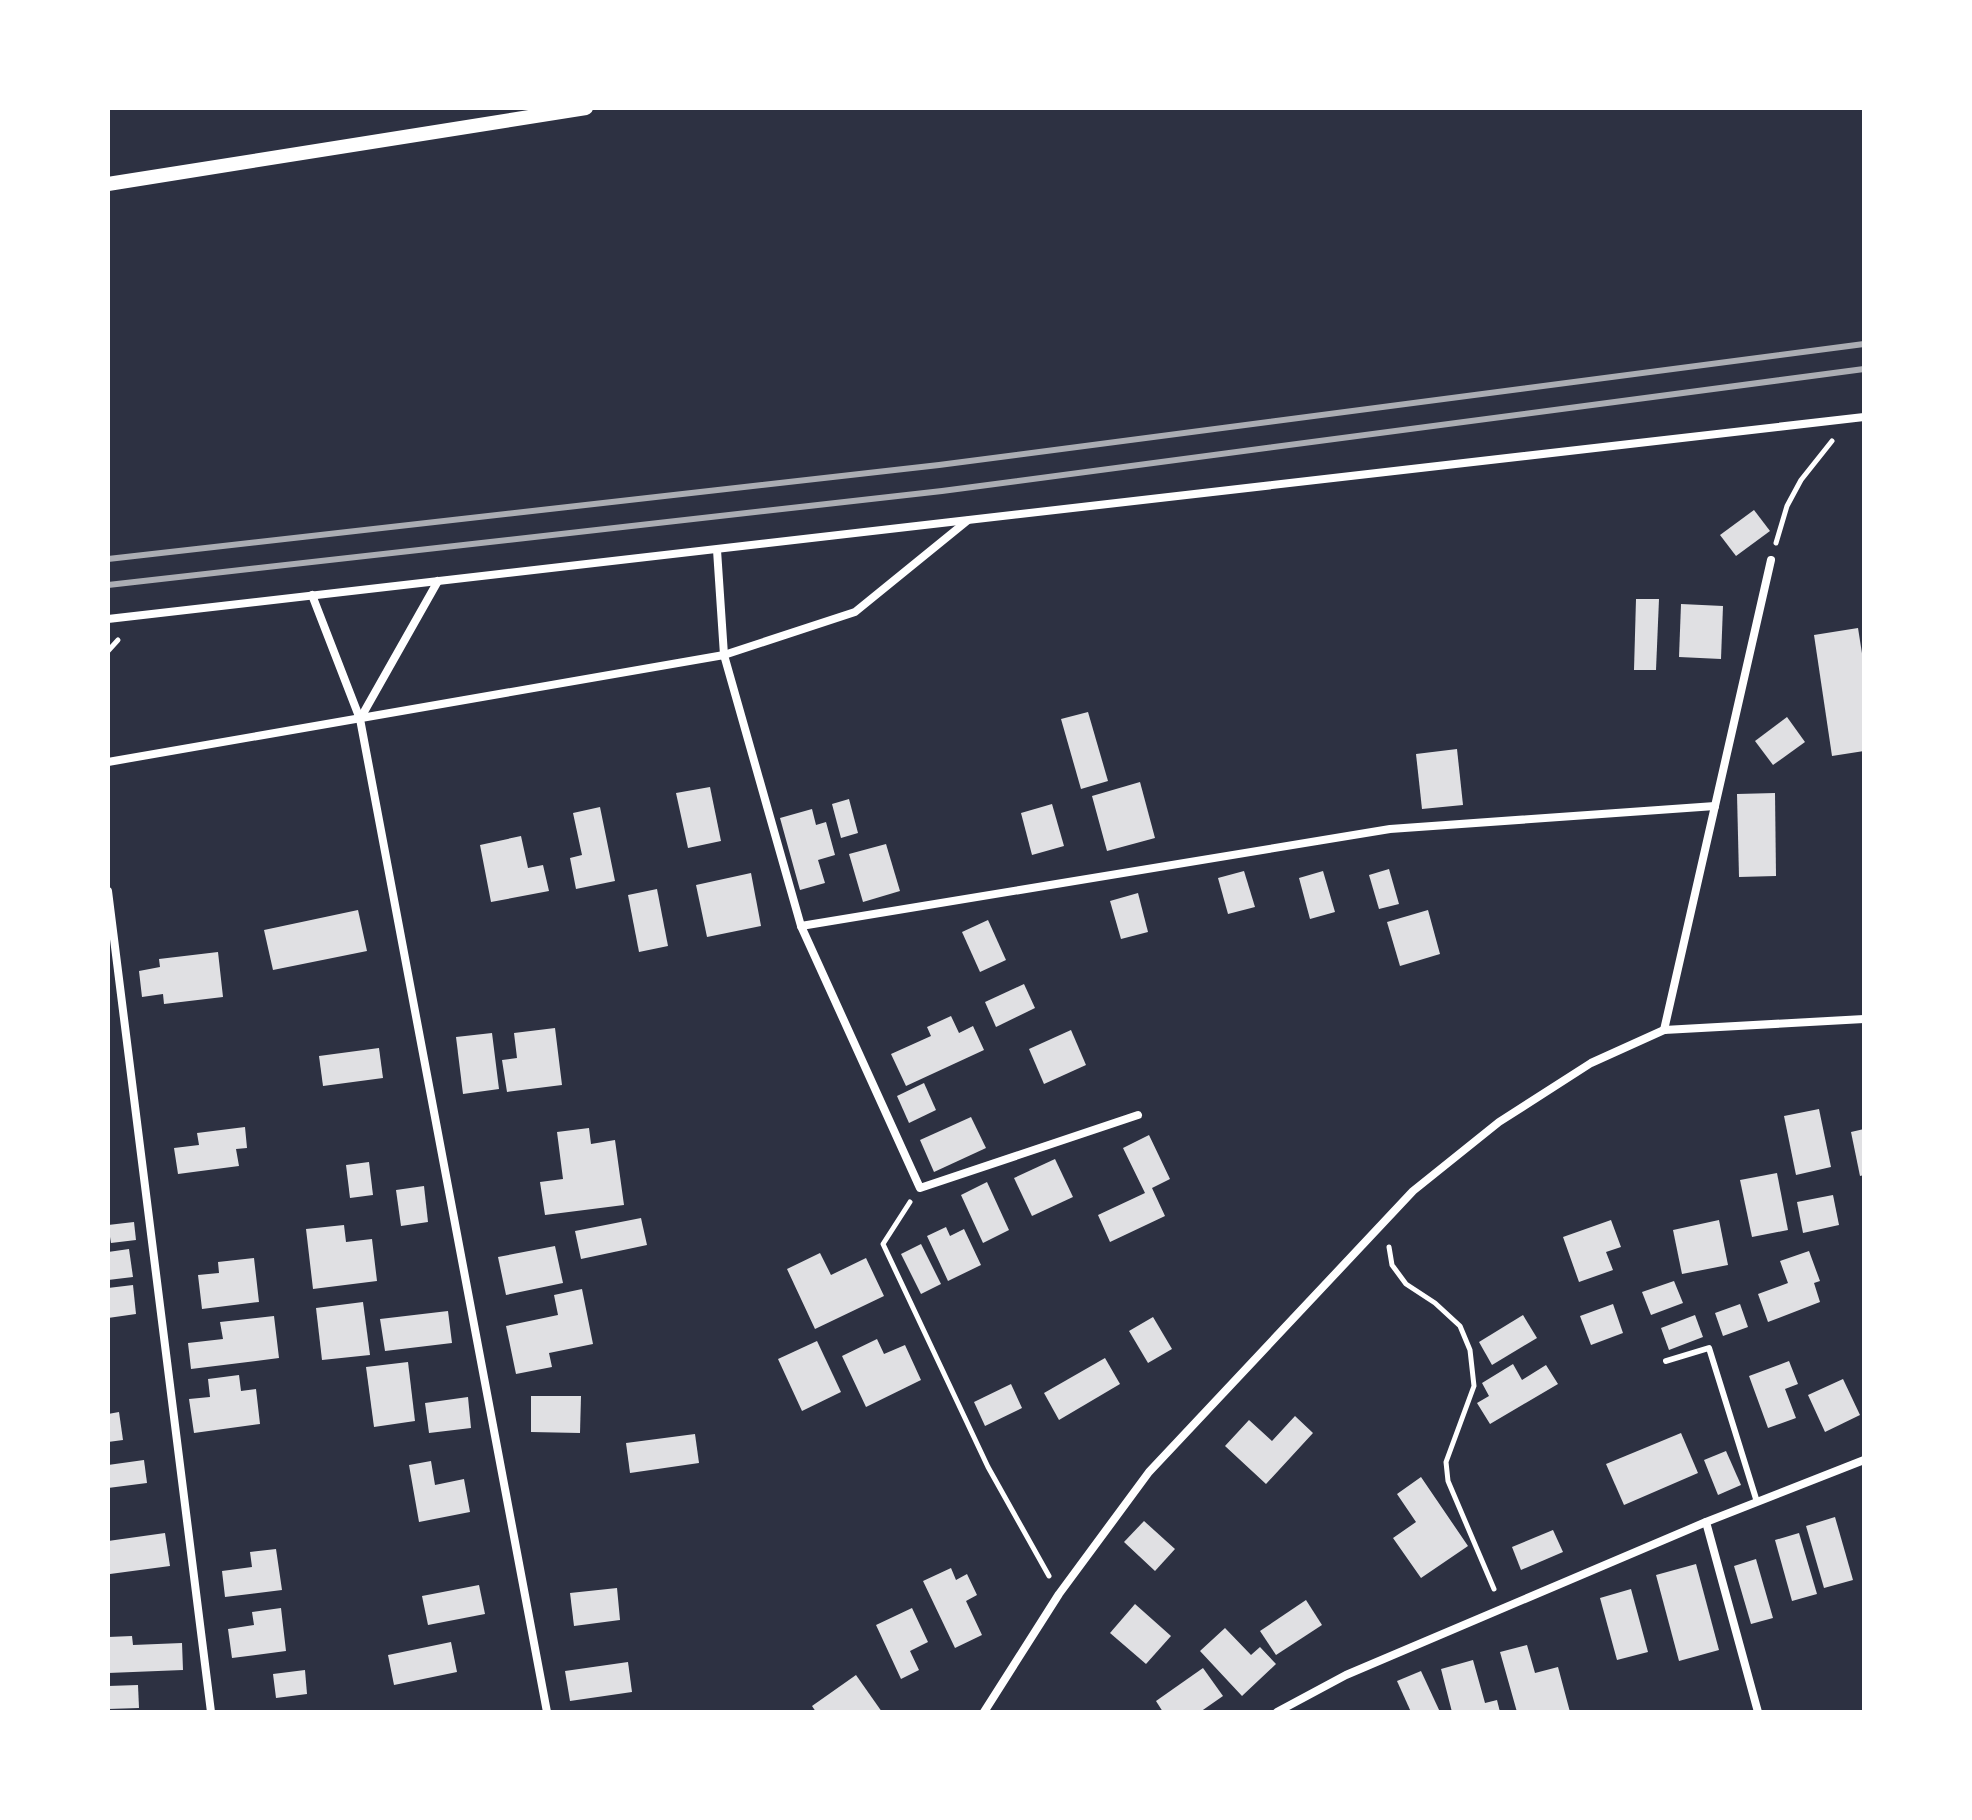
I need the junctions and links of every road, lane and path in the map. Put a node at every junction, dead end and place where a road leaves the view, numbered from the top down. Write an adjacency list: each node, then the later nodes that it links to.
1 (586, 108): 2 (street)
2 (108, 184)
3 (1864, 417): 4 (street)
4 (1850, 419): 5 (street); 7 (path)
5 (968, 521): 6 (street); 11 (street)
6 (717, 550): 8 (street); 11 (street)
7 (1771, 560): 14 (street)
8 (438, 581): 9 (street); 12 (street)
9 (312, 595): 10 (street); 12 (street)
10 (108, 619)
11 (724, 655): 12 (street); 16 (street)
12 (360, 719): 13 (street); 29 (street)
13 (108, 762)
14 (1715, 806): 16 (street); 18 (street)
15 (108, 891): 28 (street)
16 (801, 926): 20 (street)
17 (1864, 1019): 18 (street)
18 (1664, 1030): 21 (street)
19 (1138, 1115): 20 (street)
20 (920, 1188): 26 (path)
21 (1384, 1222): 26 (street); 27 (path)
22 (1666, 1361): 24 (lane)
23 (1864, 1460): 24 (street)
24 (1757, 1502): 25 (street)
25 (1706, 1522): 27 (street); 32 (street)
26 (1059, 1594): 30 (street)
27 (1503, 1608): 31 (street)
28 (211, 1712)
29 (547, 1712)
30 (984, 1712)
31 (1277, 1712)
32 (1758, 1712)

